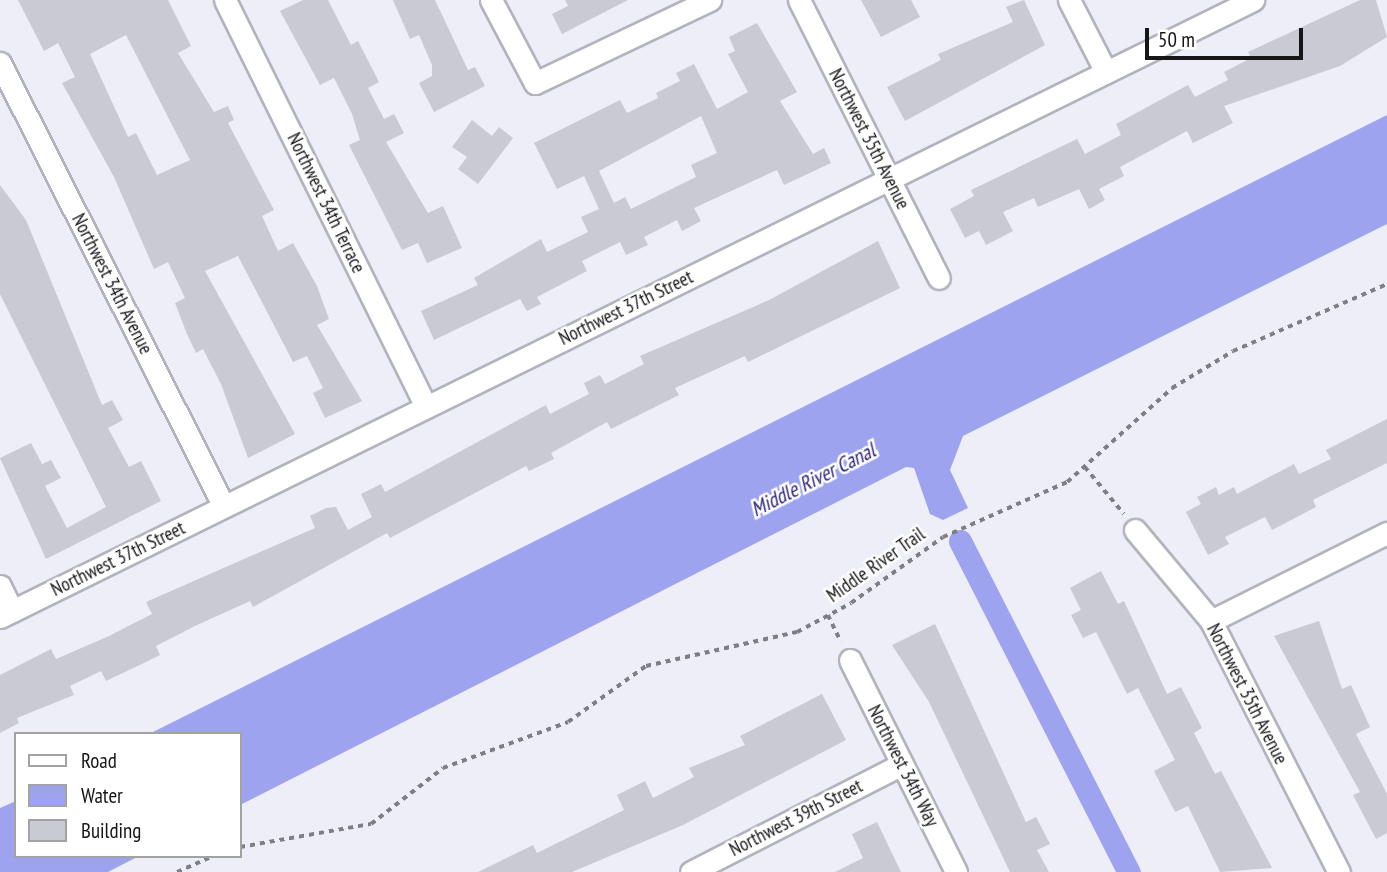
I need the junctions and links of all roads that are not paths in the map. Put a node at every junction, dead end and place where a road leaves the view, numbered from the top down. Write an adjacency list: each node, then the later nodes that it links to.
1 (225, 0): 11 (street, Northwest 34th Terrace)
2 (491, 0): 3 (street)
3 (710, 0)
4 (799, 0): 9 (street, Northwest 35th Avenue)
5 (1069, 0): 8 (street)
6 (1253, 0): 8 (street, Northwest 37th Street)
7 (0, 63): 12 (street, Northwest 34th Avenue)
8 (1106, 72): 9 (street, Northwest 37th Street)
9 (890, 179): 10 (street, Northwest 35th Avenue); 11 (street, Northwest 37th Street)
10 (939, 278)
11 (426, 407): 12 (street, Northwest 37th Street)
12 (225, 506): 16 (street, Northwest 37th Street)
13 (1135, 530): 17 (street, Northwest 35th Avenue)
14 (1387, 533): 17 (street)
15 (0, 586): 16 (street)
16 (6, 614)
17 (1211, 621): 22 (street, Northwest 35th Avenue)
18 (850, 660): 19 (street, Northwest 34th Way)
19 (902, 764): 20 (street, Northwest 39th Street); 21 (street, Northwest 34th Way)
20 (691, 872)
21 (956, 872)
22 (1339, 872)

